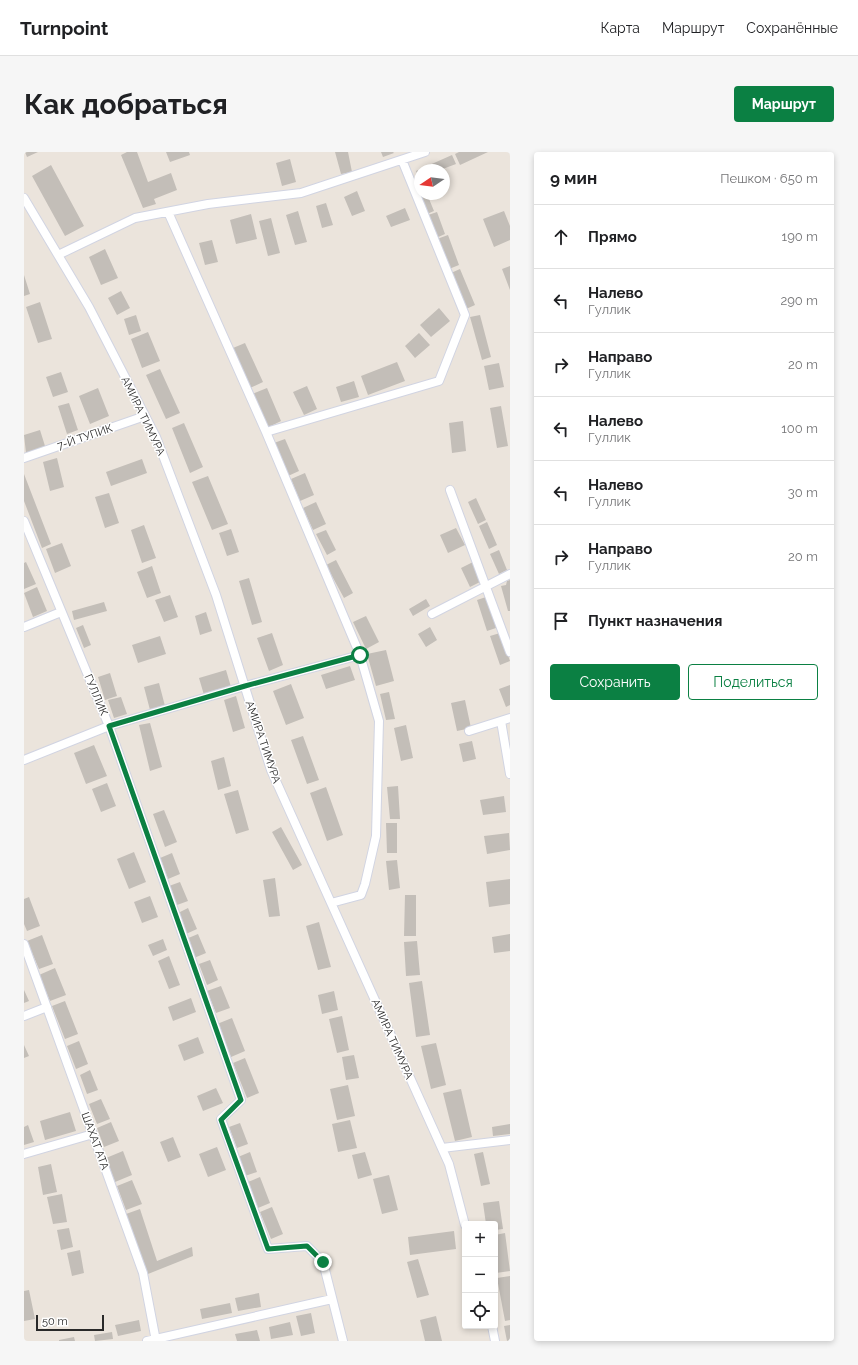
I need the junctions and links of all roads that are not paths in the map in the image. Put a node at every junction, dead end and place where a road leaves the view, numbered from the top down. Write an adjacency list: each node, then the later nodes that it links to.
1 (425, 152): 2 (street)
2 (402, 160): 4 (street); 7 (street)
3 (24, 198): 5 (street, АМИРА ТИМУРА)
4 (168, 212): 5 (street); 7 (street)
5 (58, 255): 6 (street, АМИРА ТИМУРА)
6 (145, 416): 8 (street, 7-Й ТУПИК); 18 (street, АМИРА ТИМУРА)
7 (266, 432): 17 (street)
8 (24, 458)
9 (450, 490): 12 (street)
10 (24, 521): 13 (street, ГУЛЛИК)
11 (510, 574): 12 (street)
12 (485, 586): 14 (street); 16 (street)
13 (61, 612): 15 (street); 21 (street, ГУЛЛИК)
14 (432, 614)
15 (24, 627)
16 (510, 652)
17 (360, 655): 18 (street); 25 (street)
18 (245, 686): 21 (street); 25 (street, АМИРА ТИМУРА)
19 (510, 718): 20 (street)
20 (501, 721): 22 (street); 24 (street)
21 (109, 726): 23 (street); 34 (street, ГУЛЛИК)
22 (469, 731)
23 (24, 760)
24 (510, 774)
25 (331, 903): 31 (street, АМИРА ТИМУРА)
26 (24, 944): 27 (street, ШАХАТ АТА)
27 (47, 1007): 28 (street); 29 (street, ШАХАТ АТА)
28 (24, 1016)
29 (93, 1134): 32 (street); 36 (street, ШАХАТ АТА)
30 (510, 1140): 31 (street)
31 (442, 1148): 33 (street, АМИРА ТИМУРА)
32 (24, 1154)
33 (464, 1221)
34 (332, 1299): 36 (street); 38 (street, ГУЛЛИК)
35 (493, 1329): 39 (street)
36 (156, 1340): 37 (street)
37 (147, 1341)
38 (343, 1341)
39 (495, 1341)

